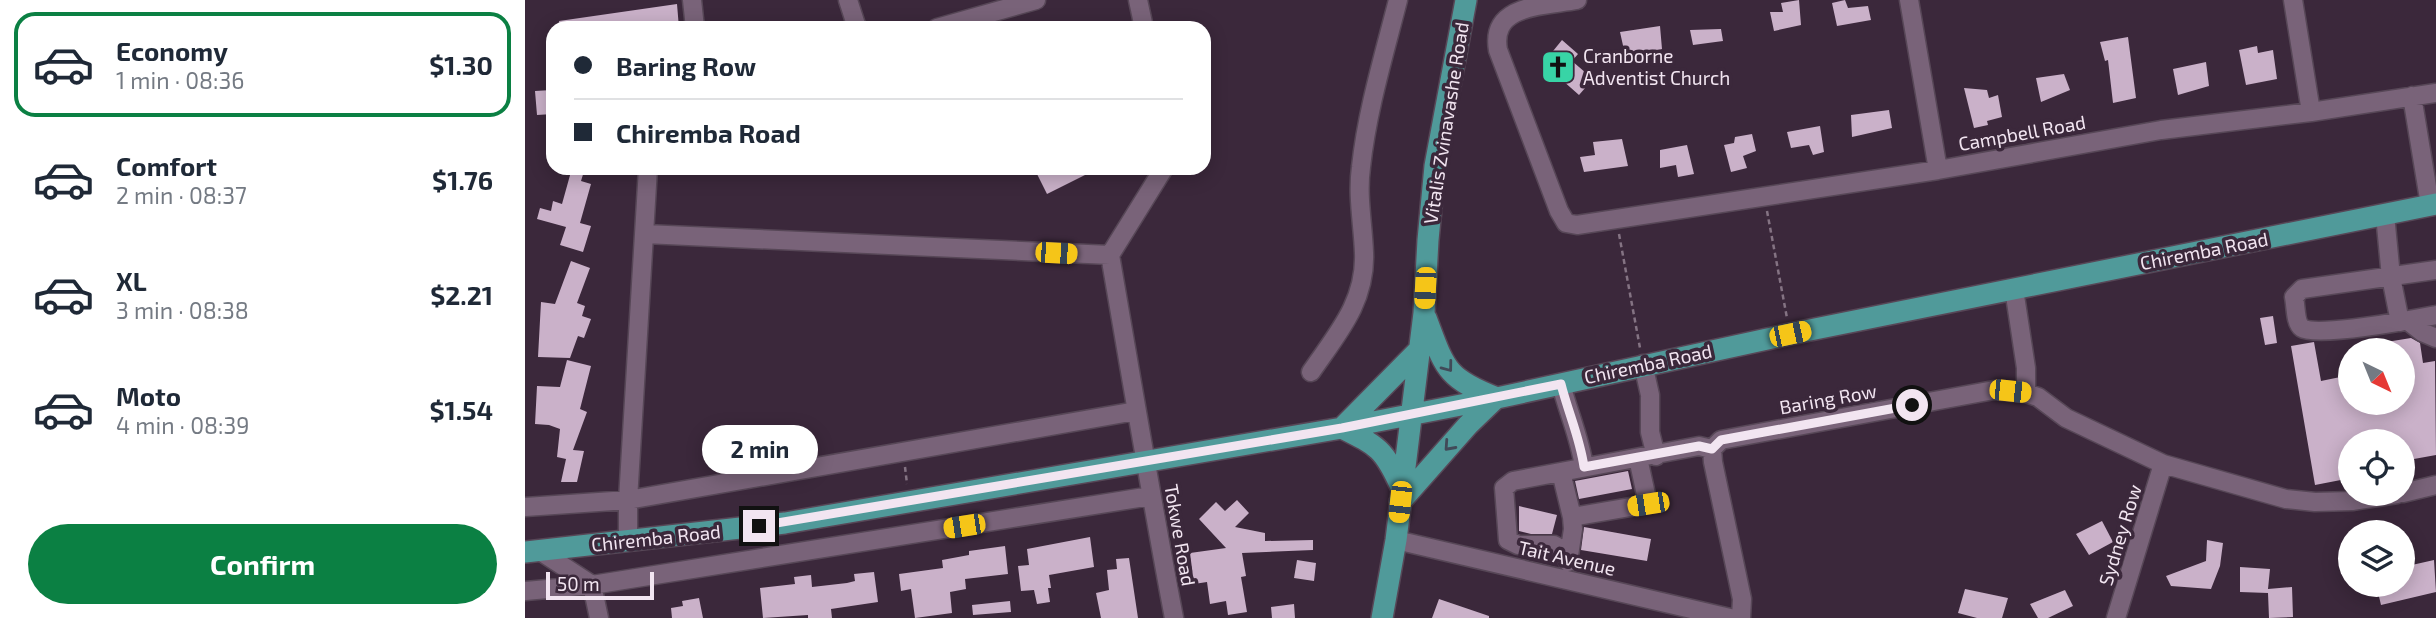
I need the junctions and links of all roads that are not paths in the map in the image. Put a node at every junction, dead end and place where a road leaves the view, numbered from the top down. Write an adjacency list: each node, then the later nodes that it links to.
1 (692, 0): 10 (street)
2 (848, 0): 11 (street)
3 (1036, 0): 12 (street)
4 (1138, 0): 13 (street)
5 (1398, 0): 33 (street)
6 (1466, 0): 27 (main road, Vitalis Zvinavashe Road)
7 (1577, 0): 17 (street, Campbell Road)
8 (1909, 0): 17 (street)
9 (2293, 0): 16 (street)
10 (694, 21)
11 (855, 21)
12 (962, 21)
13 (1143, 21)
14 (2436, 93): 15 (street, Campbell Road)
15 (2412, 96): 16 (street, Campbell Road); 20 (street)
16 (2311, 112): 17 (street, Campbell Road)
17 (1938, 170)
18 (649, 175): 22 (street)
19 (1160, 175): 23 (street)
20 (2433, 204): 21 (main road, Chiremba Road)
21 (2385, 215): 25 (street); 26 (main road, Chiremba Road)
22 (645, 234): 23 (street); 50 (street)
23 (1110, 255): 37 (street, Tokwe Road)
24 (2436, 270): 25 (street)
25 (2391, 276): 29 (street); 29 (street)
26 (2014, 289): 32 (main road, Chiremba Road); 35 (street)
27 (1424, 313): 31 (main road, Vitalis Zvinavashe Road); 36 (main road, one-way to 36)
28 (2436, 315): 29 (street)
29 (2404, 321): 30 (street)
30 (2436, 338)
31 (1420, 349): 38 (main road, Vitalis Zvinavashe Road); 39 (main road)
32 (1643, 364): 34 (main road, Chiremba Road); 41 (street)
33 (1311, 372)
34 (1561, 384): 36 (main road, Chiremba Road); 44 (street)
35 (2026, 393): 40 (street, Baring Row); 43 (street, Baring Row)
36 (1497, 398): 38 (main road, Chiremba Road); 48 (main road, one-way to 48)
37 (1136, 411): 42 (street, Tokwe Road); 50 (street)
38 (1411, 414): 39 (main road, Chiremba Road); 48 (main road, Vitalis Zvinavashe Road)
39 (1342, 428): 42 (main road, Chiremba Road); 48 (main road)
40 (1712, 449): 41 (street, Baring Row); 65 (street)
41 (1647, 457): 44 (street, Baring Row); 53 (street)
42 (1146, 460): 49 (street, Tokwe Road); 54 (main road, Chiremba Road)
43 (2163, 464): 51 (street, Baring Row); 66 (street, Sydney Row)
44 (1584, 467): 45 (street, Baring Row)
45 (1561, 472): 53 (street); 57 (street, Baring Row)
46 (2436, 485): 47 (street)
47 (2415, 490)
48 (1401, 494): 55 (main road, Vitalis Zvinavashe Road)
49 (1151, 496): 59 (street, Chiremba Road); 62 (street, Tokwe Road)
50 (628, 500): 52 (street); 54 (street)
51 (2338, 501)
52 (525, 507)
53 (1572, 517): 57 (street)
54 (628, 540): 56 (main road, Chiremba Road)
55 (1396, 540): 58 (street, Tait Avenue); 63 (main road, Vitalis Zvinavashe Road)
56 (533, 551): 59 (street)
57 (1568, 553): 58 (street)
58 (1568, 580): 64 (street, Tait Avenue)
59 (592, 585): 60 (street, Chiremba Road); 61 (street)
60 (525, 591)
61 (599, 618)
62 (1174, 618)
63 (1382, 618)
64 (1730, 618)
65 (1741, 618)
66 (2116, 618)

